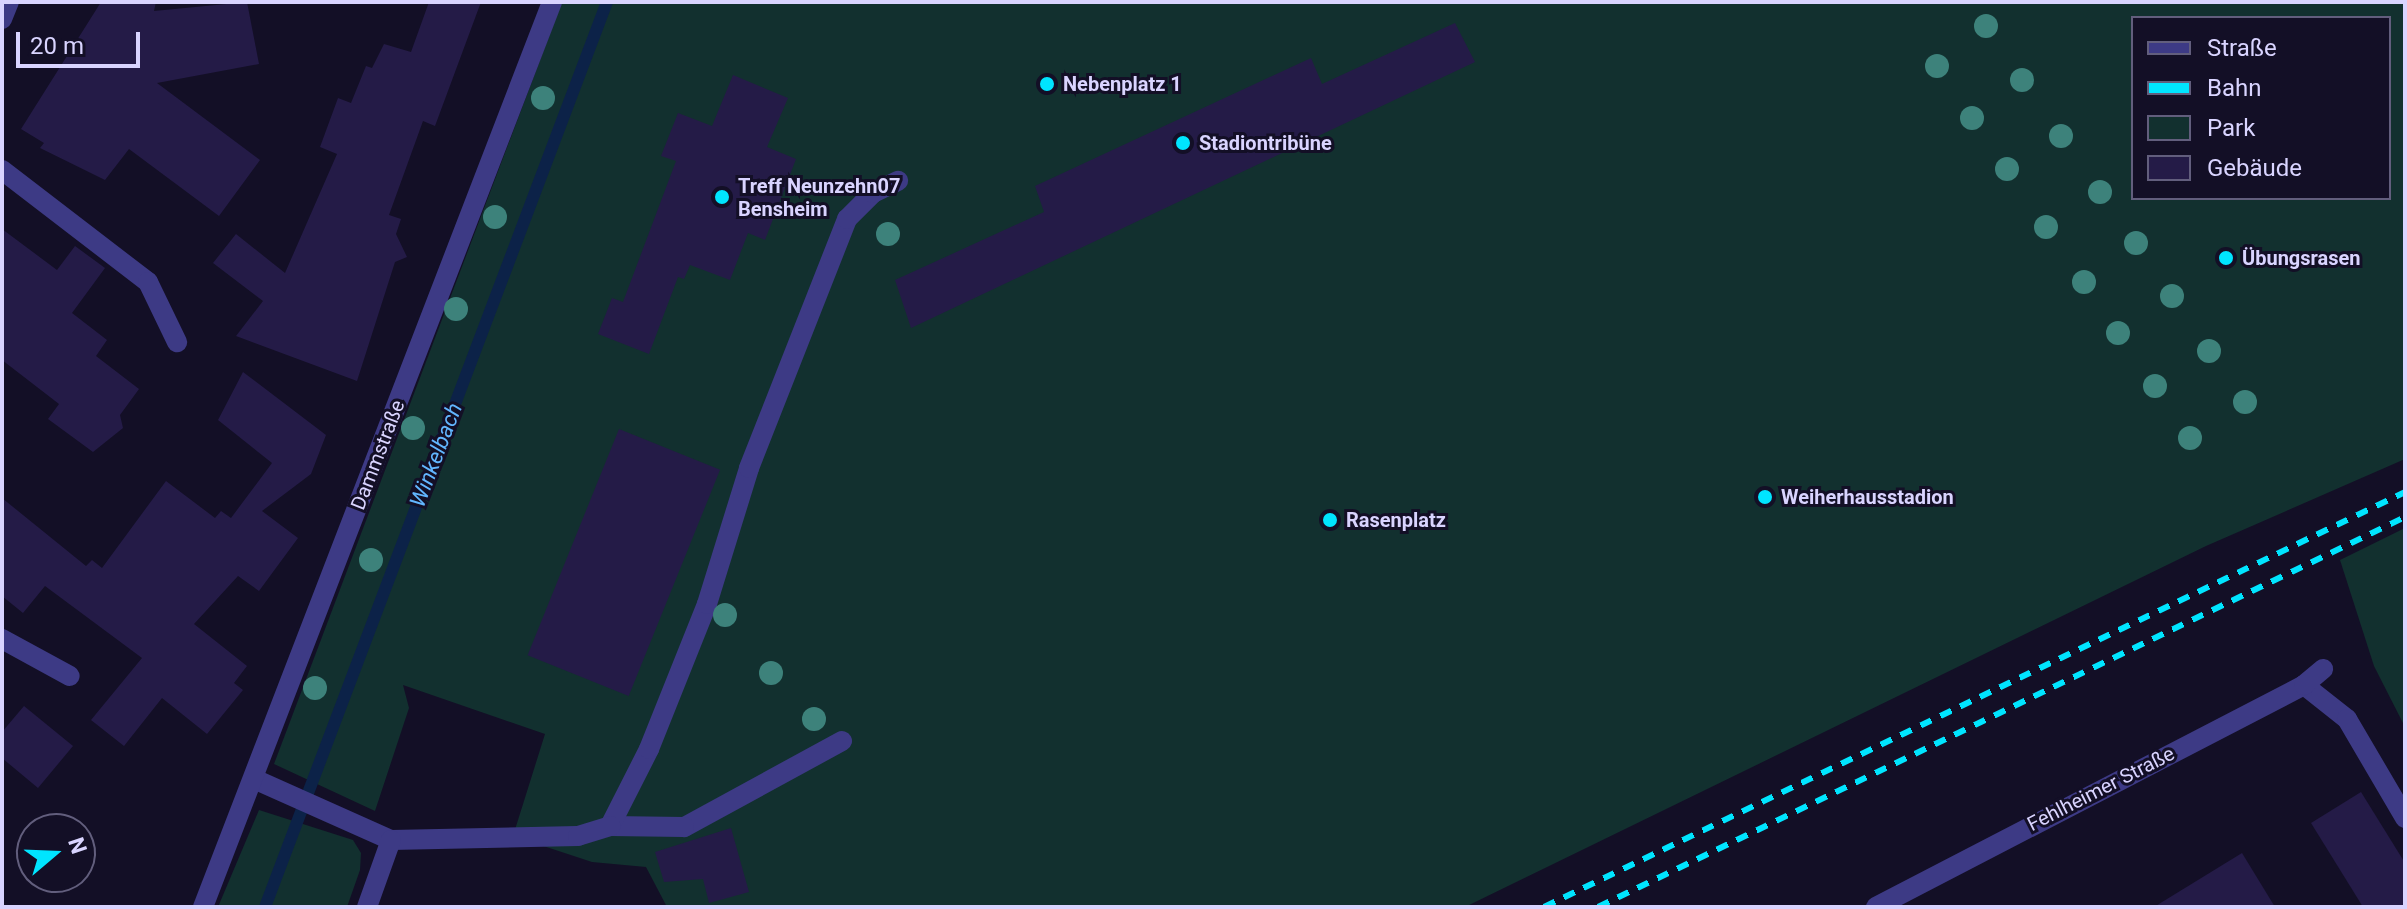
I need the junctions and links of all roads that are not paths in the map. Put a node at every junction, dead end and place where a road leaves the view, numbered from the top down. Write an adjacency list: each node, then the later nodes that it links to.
1 (9, 2): 3 (street)
2 (552, 2): 12 (street, Dammstraße)
3 (2, 19)
4 (2, 170): 6 (street)
5 (898, 181): 14 (street)
6 (177, 342)
7 (2, 639): 9 (street)
8 (2323, 669): 10 (street, Fehlheimer Straße)
9 (70, 676)
10 (2304, 685): 13 (street); 18 (street, Fehlheimer Straße)
11 (842, 741): 14 (street)
12 (262, 784): 15 (street); 16 (street, Dammstraße)
13 (2405, 818)
14 (610, 826): 15 (street)
15 (391, 840): 17 (street)
16 (203, 907)
17 (367, 907)
18 (1876, 907)

